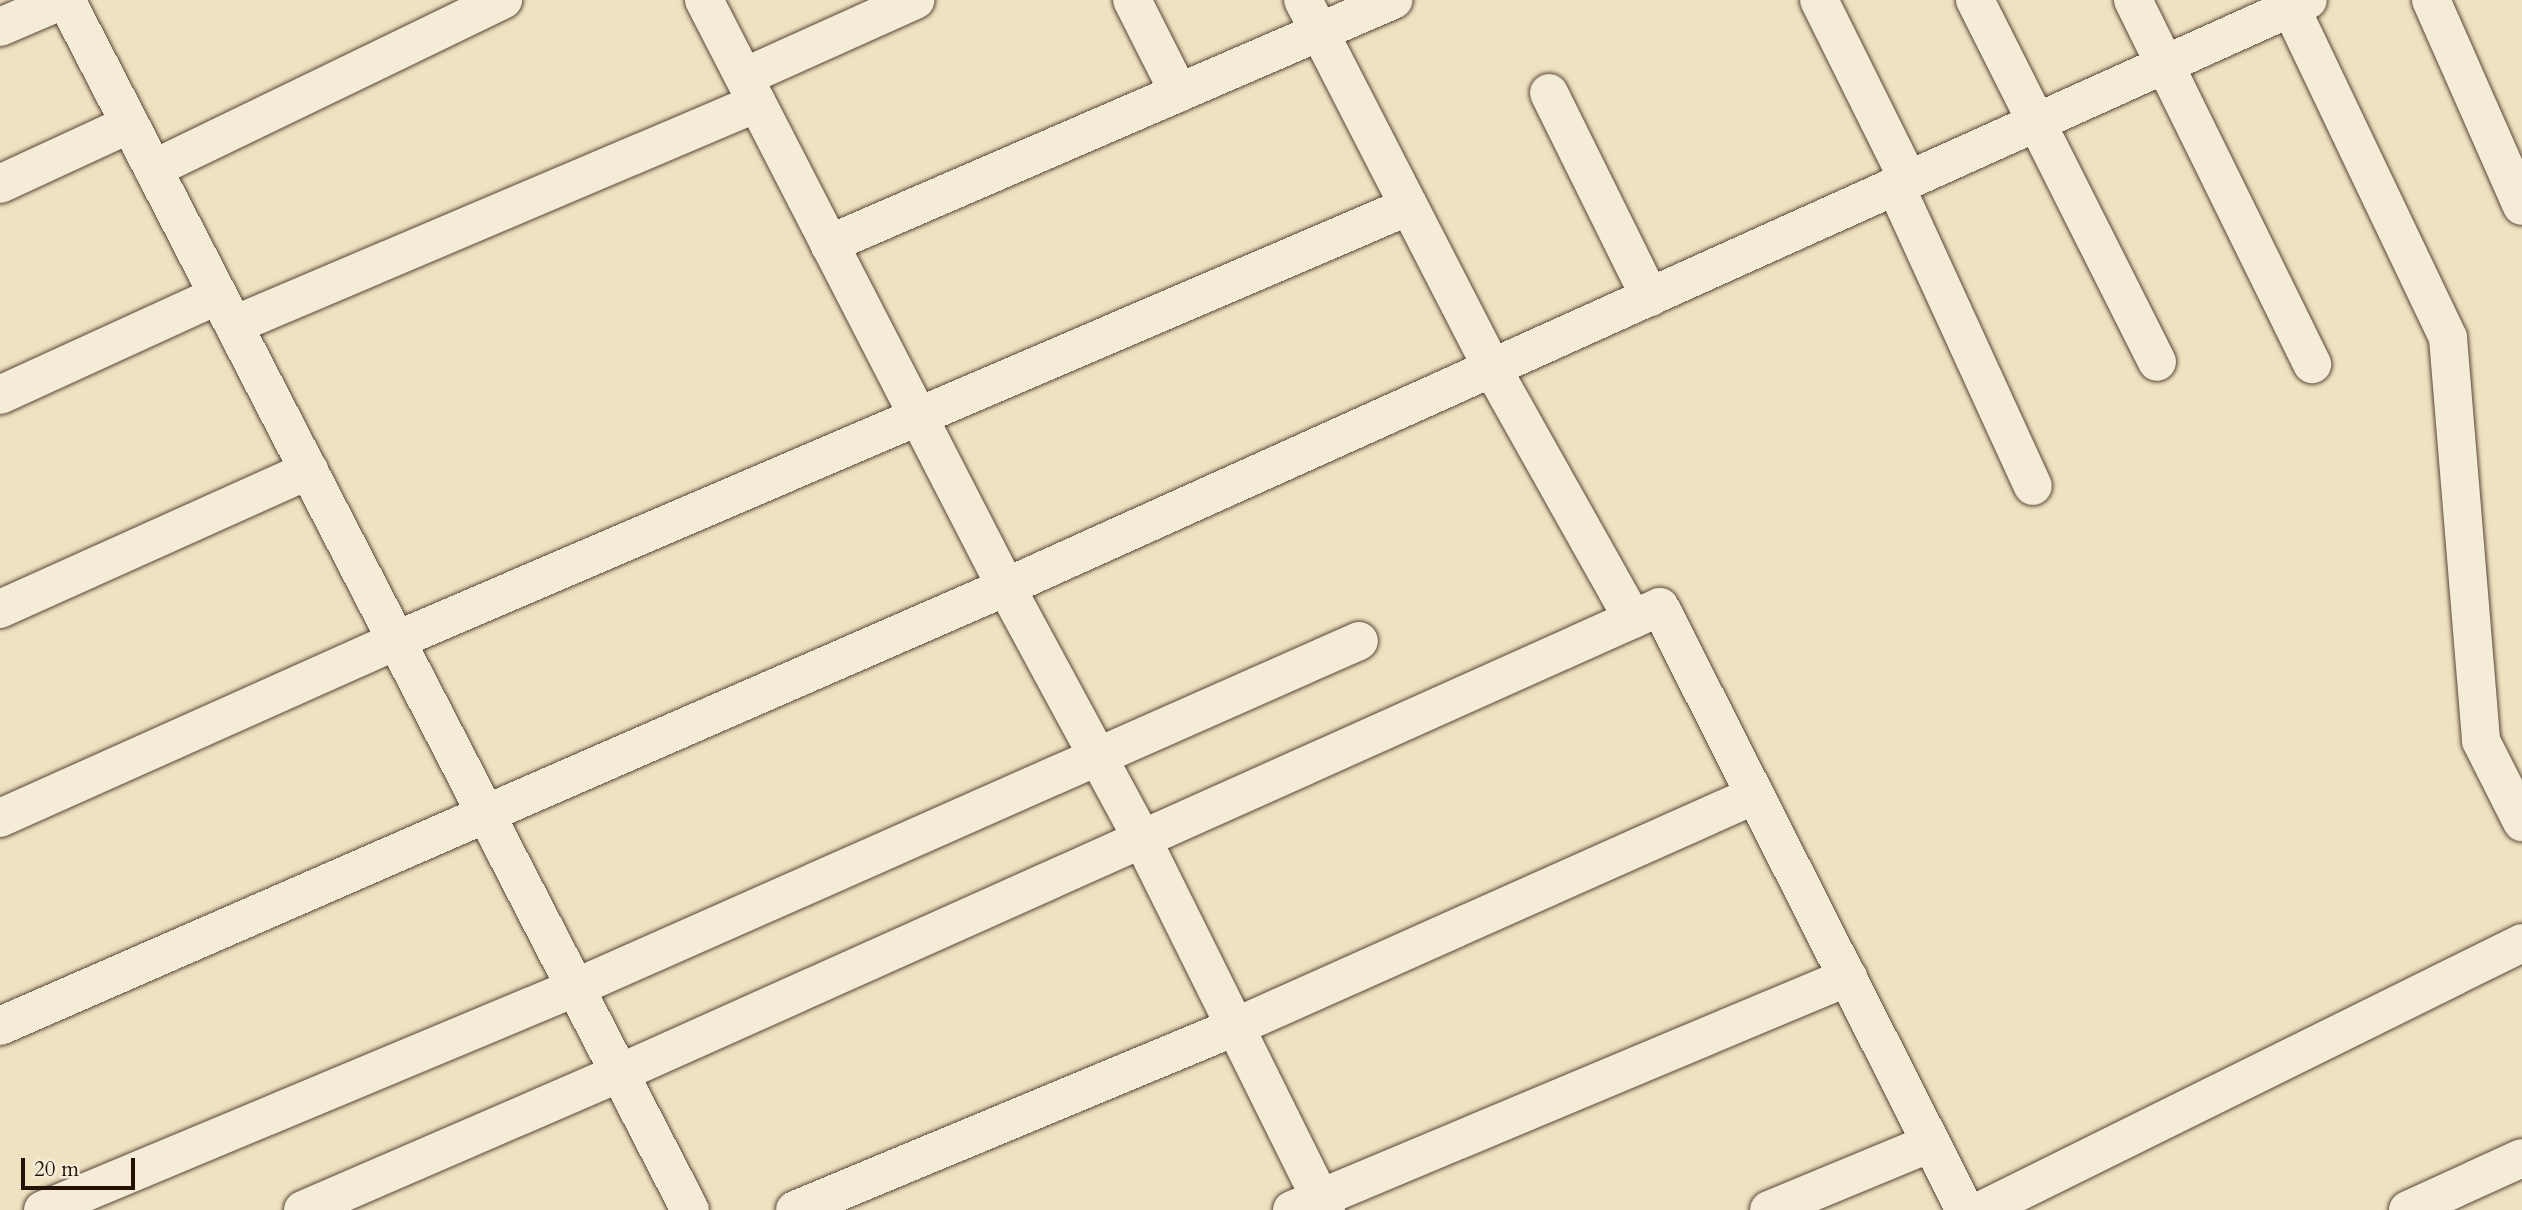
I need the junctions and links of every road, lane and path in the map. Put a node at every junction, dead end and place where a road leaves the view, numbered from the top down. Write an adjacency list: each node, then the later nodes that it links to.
1 (64, 0): 13 (street); 19 (street)
2 (503, 0): 20 (street)
3 (704, 0): 15 (street)
4 (915, 0): 15 (street)
5 (1132, 0): 16 (street)
6 (1393, 0): 12 (street)
7 (1819, 0): 21 (street)
8 (1975, 0): 18 (street)
9 (2133, 0): 14 (street)
10 (2431, 0): 24 (street)
11 (2295, 2): 14 (street); 44 (street)
12 (1311, 16): 16 (street); 23 (street)
13 (0, 27)
14 (2164, 63): 18 (street); 29 (street)
15 (751, 90): 25 (street); 27 (street)
16 (1179, 93): 25 (street)
17 (1549, 93): 26 (street)
18 (2034, 122): 21 (street); 28 (street)
19 (130, 124): 20 (street); 22 (street)
20 (153, 169): 27 (street)
21 (1902, 182): 26 (street); 34 (street)
22 (0, 184)
23 (1409, 206): 30 (street); 32 (street)
24 (2522, 206)
25 (829, 244): 32 (street)
26 (1650, 297): 30 (street)
27 (226, 310): 31 (street); 33 (street)
28 (2157, 362)
29 (2312, 364)
30 (1492, 368): 35 (street); 37 (street)
31 (0, 395)
32 (918, 416): 35 (street); 38 (street)
33 (309, 470): 36 (street); 38 (street)
34 (2033, 486)
35 (1006, 587): 40 (street); 42 (street)
36 (0, 609)
37 (1633, 619): 41 (street); 45 (street)
38 (397, 640): 42 (street); 43 (street)
39 (1359, 641): 40 (street)
40 (1098, 759): 45 (street); 48 (street)
41 (1755, 794): 47 (street); 50 (street)
42 (486, 811): 48 (street); 49 (street)
43 (0, 818)
44 (2522, 822)
45 (1142, 839): 50 (street); 51 (street)
46 (2522, 943): 61 (street)
47 (1848, 977): 52 (street); 54 (street)
48 (577, 987): 51 (street); 55 (street)
49 (0, 1026)
50 (1236, 1027): 54 (street); 58 (street)
51 (622, 1072): 56 (street); 57 (street)
52 (1931, 1143): 59 (street); 60 (street)
53 (2522, 1158): 62 (street)
54 (1313, 1206)
55 (43, 1210)
56 (303, 1210)
57 (690, 1210)
58 (796, 1210)
59 (1769, 1210)
60 (1965, 1210)
61 (1982, 1210)
62 (2408, 1210)

